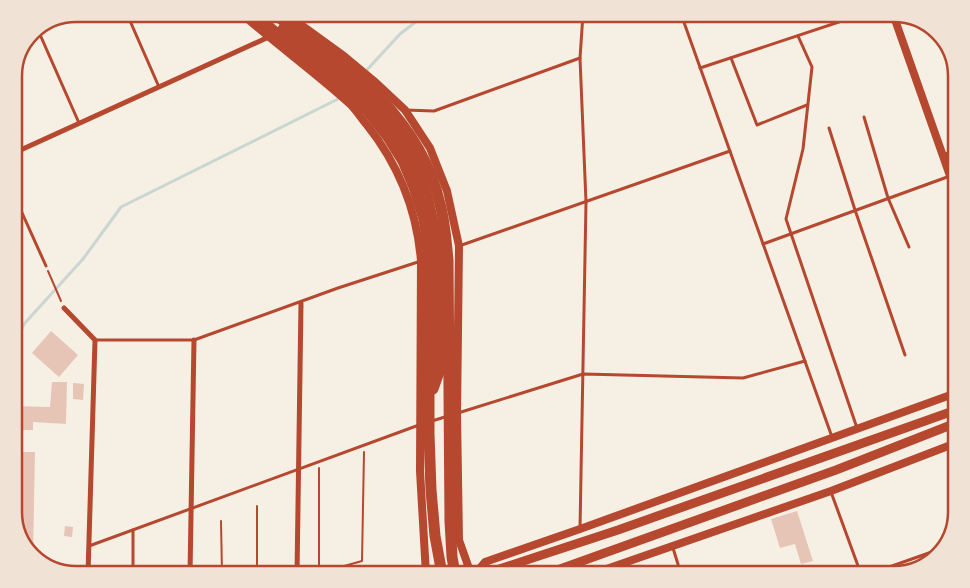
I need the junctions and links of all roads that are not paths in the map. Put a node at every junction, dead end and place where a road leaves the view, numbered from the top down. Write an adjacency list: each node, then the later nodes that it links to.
1 (131, 22): 21 (lane)
2 (251, 22): 16 (street)
3 (262, 22): 74 (highway)
4 (264, 22): 17 (highway)
5 (282, 22): 17 (highway)
6 (284, 22): 75 (highway)
7 (286, 22): 13 (street)
8 (297, 22): 24 (street)
9 (582, 22): 18 (lane)
10 (684, 22): 20 (lane)
11 (839, 22): 15 (lane)
12 (897, 23): 32 (street)
13 (282, 28): 16 (street); 23 (street)
14 (41, 36): 26 (lane)
15 (798, 36): 19 (lane); 22 (lane)
16 (269, 38): 21 (street); 27 (street)
17 (304, 46): 51 (highway)
18 (580, 58): 24 (lane); 36 (lane)
19 (731, 58): 20 (lane); 22 (lane)
20 (700, 68): 30 (lane)
21 (160, 87): 26 (street)
22 (808, 105): 39 (lane)
23 (395, 106): 24 (street); 27 (street)
24 (405, 110): 41 (street)
25 (864, 116): 35 (lane)
26 (79, 124): 29 (street)
27 (369, 127): 43 (street)
28 (829, 128): 37 (lane)
29 (23, 149)
30 (730, 151): 36 (lane); 40 (lane)
31 (947, 153): 32 (lane)
32 (943, 155): 33 (street)
33 (947, 168)
34 (947, 177): 35 (lane)
35 (888, 198): 37 (lane); 42 (lane)
36 (586, 202): 41 (lane); 52 (lane)
37 (855, 210): 39 (lane); 49 (lane)
38 (23, 215): 44 (lane)
39 (790, 233): 40 (lane); 58 (lane)
40 (763, 244): 50 (lane)
41 (459, 246): 55 (street)
42 (910, 247)
43 (421, 261): 45 (lane); 56 (street)
44 (46, 266)
45 (301, 303): 48 (lane); 61 (street)
46 (64, 308): 47 (street)
47 (95, 340): 48 (lane); 66 (street)
48 (194, 340): 63 (street)
49 (905, 354)
50 (804, 361): 52 (lane); 59 (lane)
51 (438, 372): 55 (highway); 56 (highway)
52 (582, 374): 55 (lane); 64 (lane)
53 (948, 396): 58 (street)
54 (948, 413): 78 (main road)
55 (457, 414): 56 (lane); 76 (street)
56 (421, 424): 61 (lane); 73 (street)
57 (948, 426): 79 (main road)
58 (857, 429): 59 (street)
59 (832, 438): 64 (street)
60 (948, 446): 62 (street)
61 (299, 468): 63 (lane); 72 (street)
62 (831, 491): 67 (street); 82 (lane)
63 (191, 509): 65 (lane); 71 (street)
64 (580, 529): 77 (street)
65 (132, 530): 66 (lane); 70 (lane)
66 (88, 546): 69 (street)
67 (672, 547): 80 (street); 81 (lane)
68 (925, 555): 83 (lane)
69 (88, 566)
70 (133, 566)
71 (190, 566)
72 (297, 566)
73 (426, 566)
74 (441, 566)
75 (454, 566)
76 (468, 566)
77 (482, 566)
78 (508, 566)
79 (568, 566)
80 (616, 566)
81 (678, 566)
82 (858, 566)
83 (895, 566)

